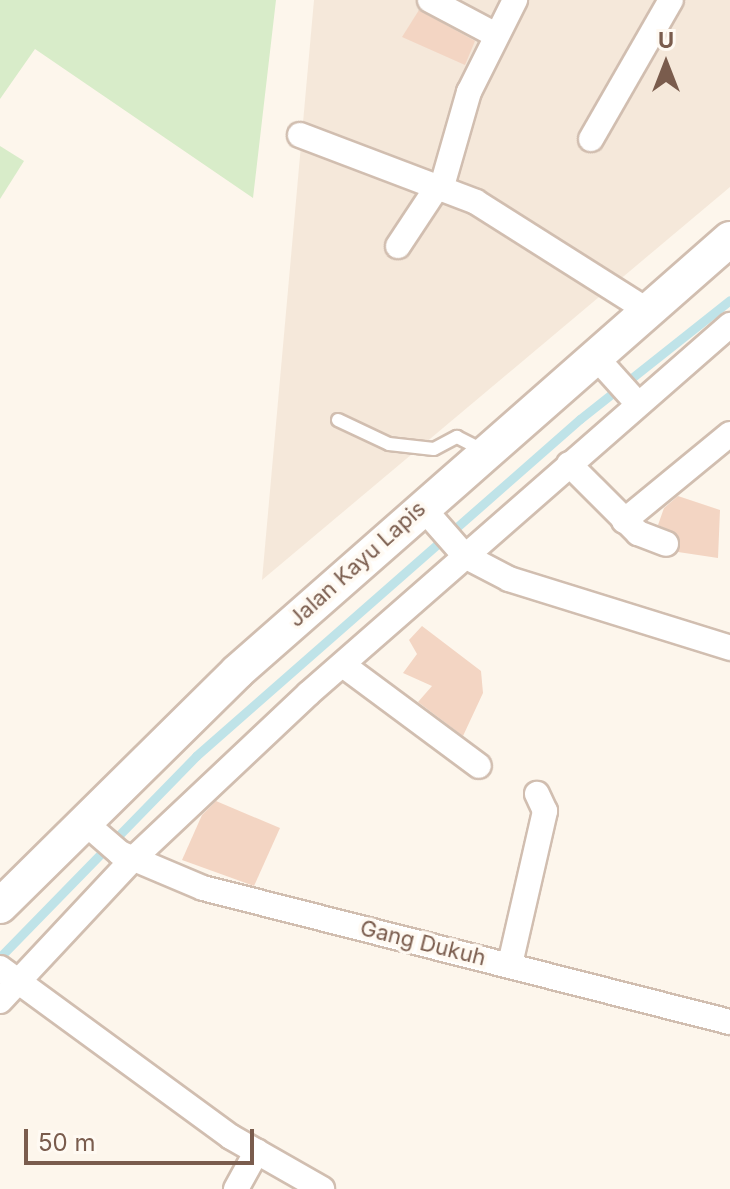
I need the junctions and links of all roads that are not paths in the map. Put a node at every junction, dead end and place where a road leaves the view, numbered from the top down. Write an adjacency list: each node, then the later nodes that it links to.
1 (430, 0): 4 (street)
2 (515, 0): 4 (street)
3 (671, 0): 6 (street)
4 (494, 34): 7 (street)
5 (300, 135): 7 (street)
6 (591, 139)
7 (440, 185): 9 (street); 10 (street)
8 (730, 239): 10 (street, Jalan Kayu Lapis)
9 (398, 246)
10 (645, 309): 12 (street, Jalan Kayu Lapis)
11 (730, 325): 12 (street)
12 (618, 381): 15 (street, Jalan Kayu Lapis); 16 (street)
13 (338, 420): 15 (lane)
14 (730, 434): 18 (street)
15 (485, 451): 17 (street, Jalan Kayu Lapis)
16 (569, 464): 18 (street); 20 (street)
17 (429, 515): 20 (street); 25 (street, Jalan Kayu Lapis)
18 (624, 521): 19 (street)
19 (666, 544)
20 (460, 550): 21 (street); 22 (street)
21 (730, 648)
22 (343, 665): 23 (street); 26 (street)
23 (479, 766)
24 (537, 794): 28 (street)
25 (91, 828): 26 (street, Gang Dukuh); 27 (street, Jalan Kayu Lapis)
26 (126, 856): 28 (street, Gang Dukuh); 29 (street)
27 (0, 906)
28 (510, 964): 31 (street, Gang Dukuh)
29 (7, 973): 30 (street); 32 (street)
30 (0, 1001)
31 (730, 1022)
32 (257, 1151): 33 (street); 34 (street)
33 (236, 1189)
34 (322, 1189)

